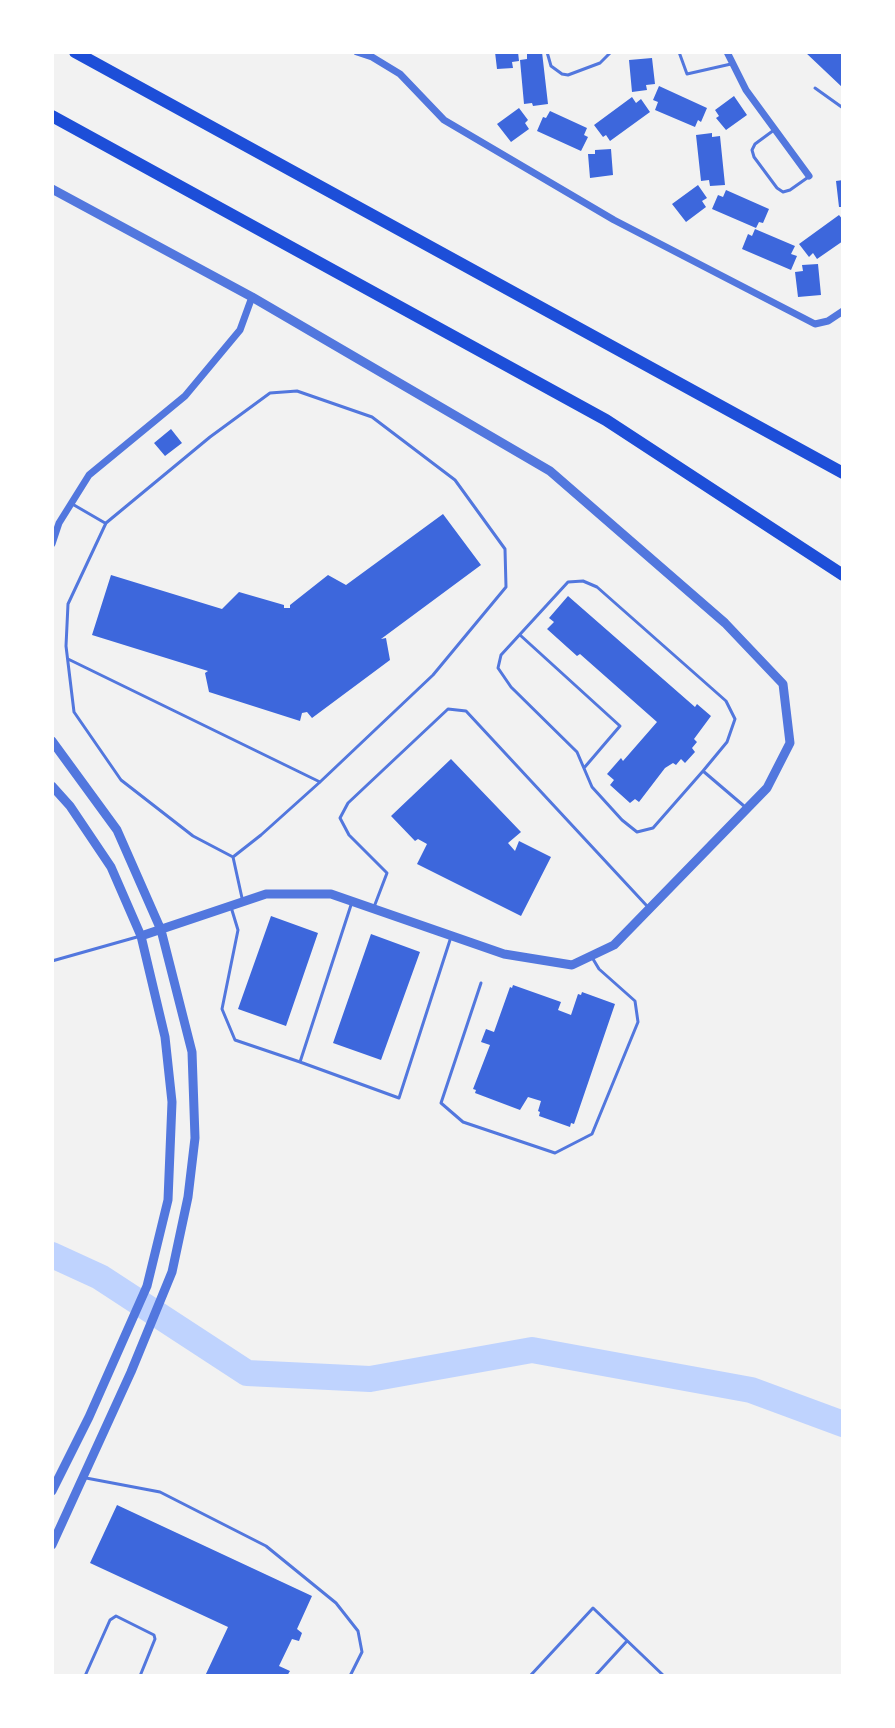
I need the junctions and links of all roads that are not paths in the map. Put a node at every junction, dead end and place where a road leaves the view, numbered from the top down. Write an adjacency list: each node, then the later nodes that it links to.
1 (75, 52): 16 (highway)
2 (357, 52): 15 (street)
3 (547, 52): 4 (lane)
4 (611, 52)
5 (679, 52): 7 (lane)
6 (727, 52): 7 (street)
7 (731, 64): 11 (street)
8 (815, 88): 9 (lane)
9 (843, 108)
10 (52, 116): 20 (highway)
11 (774, 130): 12 (street); 12 (lane)
12 (809, 176)
13 (52, 189): 14 (street)
14 (252, 297): 17 (street); 28 (street)
15 (843, 311)
16 (843, 473)
17 (71, 503): 18 (lane); 19 (street)
18 (106, 523): 22 (lane); 26 (lane)
19 (52, 544)
20 (843, 576)
21 (520, 635): 24 (lane); 24 (lane); 25 (lane)
22 (68, 659): 26 (lane); 29 (lane)
23 (52, 741): 35 (street)
24 (584, 768): 25 (lane)
25 (703, 771): 28 (lane)
26 (320, 782): 29 (lane)
27 (52, 786): 36 (street)
28 (747, 808): 34 (street)
29 (233, 857): 31 (lane)
30 (353, 901): 31 (street); 33 (street); 41 (lane)
31 (242, 902): 32 (street)
32 (231, 906): 35 (street); 41 (lane)
33 (373, 909): 34 (lane); 37 (street)
34 (649, 909): 38 (street)
35 (161, 930): 36 (street); 42 (street)
36 (141, 936): 39 (lane); 43 (street)
37 (451, 936): 38 (street); 41 (lane)
38 (591, 956): 40 (lane)
39 (52, 961)
40 (481, 983)
41 (300, 1062)
42 (83, 1477): 44 (street); 49 (lane)
43 (52, 1491)
44 (52, 1545)
45 (627, 1641): 46 (lane); 50 (lane); 51 (lane)
46 (659, 1671): 52 (lane); 53 (lane)
47 (85, 1676): 48 (lane)
48 (140, 1676)
49 (350, 1676)
50 (530, 1676)
51 (595, 1676)
52 (654, 1676)
53 (664, 1676)

